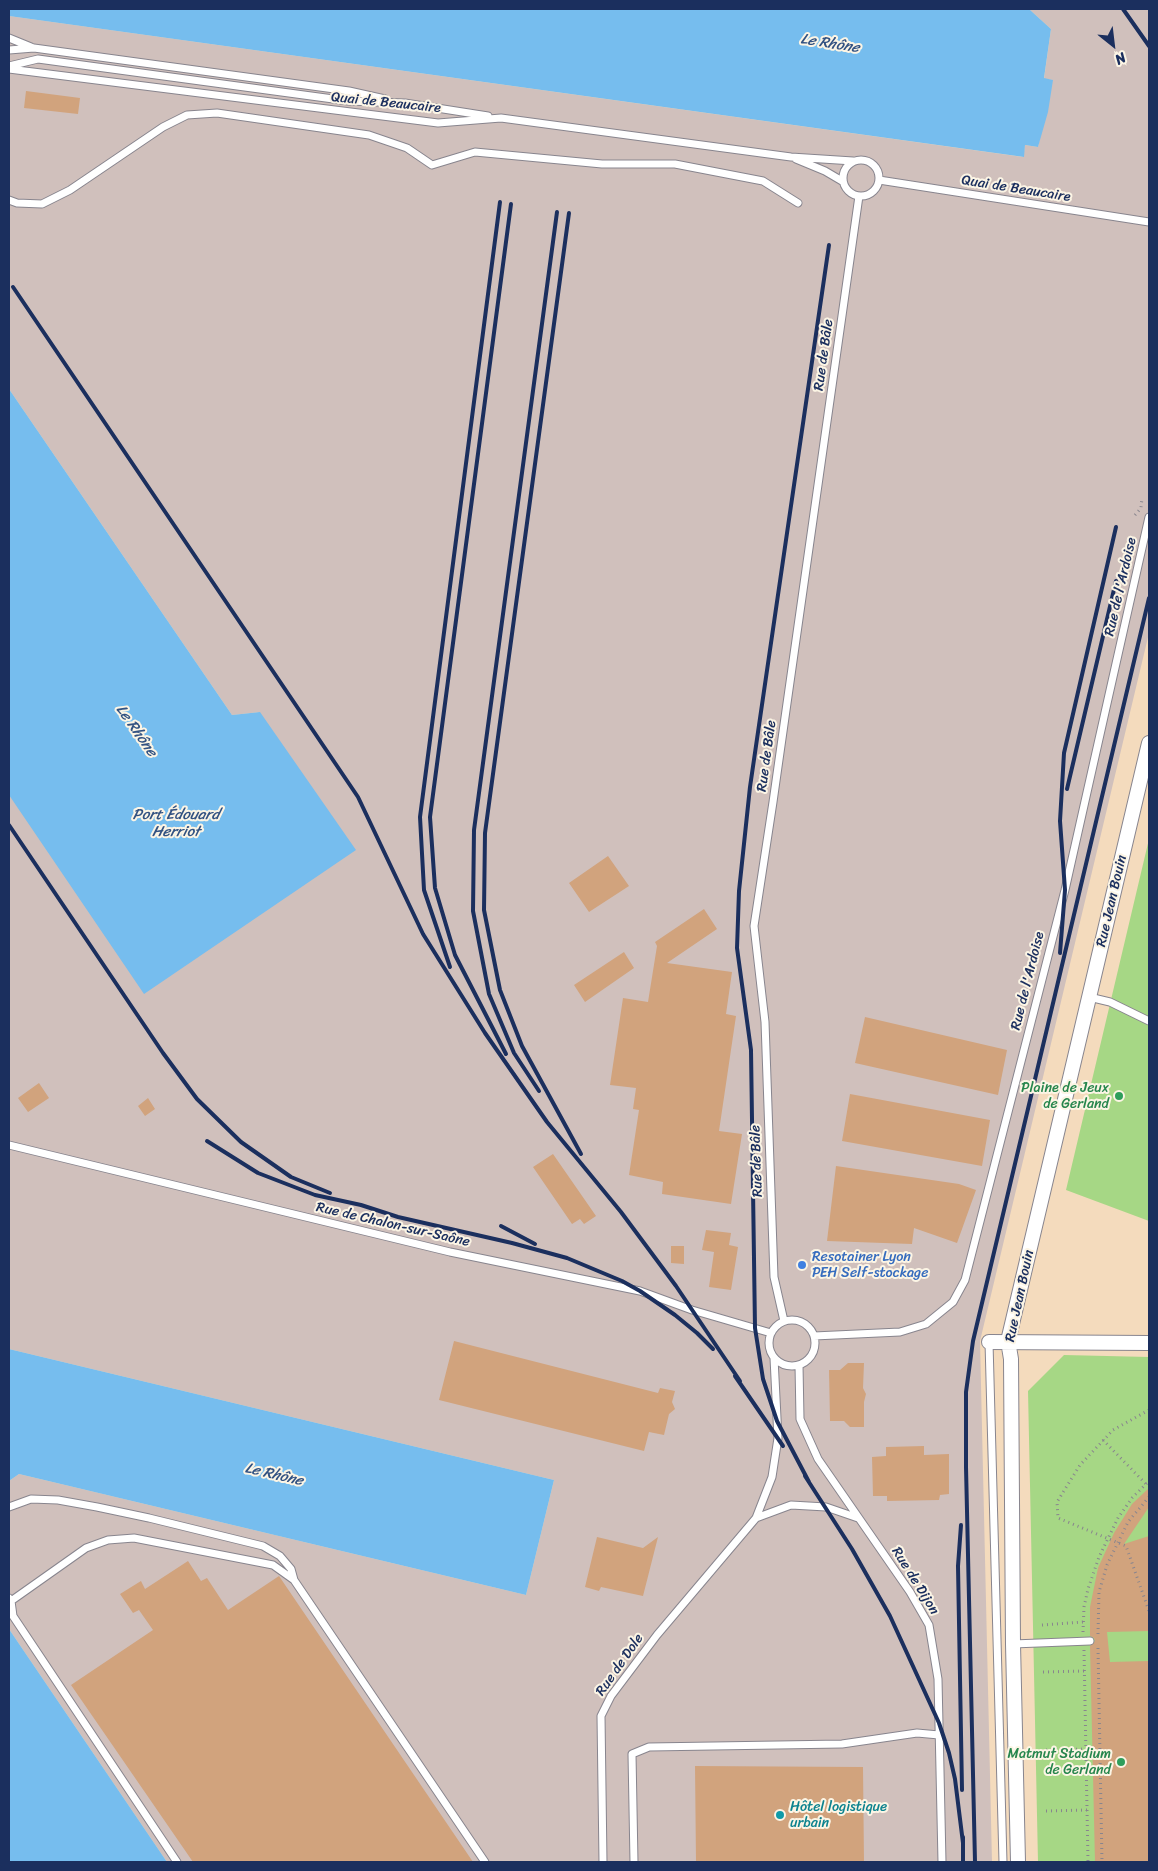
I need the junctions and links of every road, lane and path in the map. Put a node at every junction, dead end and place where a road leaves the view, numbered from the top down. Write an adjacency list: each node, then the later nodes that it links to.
1 (9, 38): 2 (lane)
2 (34, 48): 3 (lane); 5 (lane)
3 (9, 50)
4 (9, 68): 5 (lane); 6 (lane, Quai de Beaucaire)
5 (405, 104): 6 (lane)
6 (501, 118): 7 (lane, Quai de Beaucaire)
7 (791, 157): 8 (lane, Quai de Beaucaire); 10 (lane, Quai de Beaucaire)
8 (853, 161): 9 (lane, Quai de Beaucaire); 10 (lane)
9 (879, 180): 11 (lane); 14 (lane, Quai de Beaucaire)
10 (842, 181): 11 (lane, Quai de Beaucaire)
11 (859, 196): 22 (lane, Rue de Bâle)
12 (9, 200): 13 (lane)
13 (798, 204)
14 (1149, 222)
15 (1142, 498): 16 (path)
16 (1135, 515)
17 (1149, 517): 24 (lane, Rue de l'Ardoise)
18 (1149, 742): 19 (street, Rue Jean Bouin)
19 (1089, 997): 20 (lane); 25 (street, Rue Jean Bouin)
20 (1149, 1021)
21 (9, 1146): 23 (lane, Rue de Chalon-sur-Saône)
22 (784, 1321): 23 (lane); 24 (lane)
23 (771, 1333): 28 (lane)
24 (814, 1336): 29 (lane)
25 (1008, 1341): 26 (street); 27 (street); 46 (street, Rue Jean Bouin)
26 (989, 1342): 59 (lane, Rue Jean Bouin)
27 (1149, 1343)
28 (774, 1358): 29 (lane); 36 (lane, Rue de Dole)
29 (799, 1365): 37 (lane, Rue de Dijon)
30 (1149, 1410): 31 (path)
31 (1103, 1440): 33 (path); 38 (path)
32 (1149, 1481): 33 (path)
33 (1146, 1484): 38 (path)
34 (1149, 1497): 39 (path)
35 (9, 1507): 40 (lane)
36 (756, 1518): 37 (lane, Rue de Dole); 56 (lane, Rue de Dole)
37 (858, 1518): 49 (lane, Rue de Dijon)
38 (1107, 1538): 39 (path); 43 (path)
39 (1117, 1542): 42 (path); 62 (path)
40 (294, 1580): 41 (lane); 55 (lane)
41 (10, 1599): 54 (lane)
42 (1149, 1611)
43 (1083, 1622): 44 (path); 47 (path)
44 (1042, 1625)
45 (1090, 1641): 46 (lane)
46 (1013, 1644): 60 (street, Rue Jean Bouin)
47 (1084, 1671): 48 (path); 50 (path)
48 (1043, 1672)
49 (939, 1735): 57 (lane); 58 (lane, Rue de Dijon)
50 (1086, 1749): 51 (path); 52 (path)
51 (1046, 1750)
52 (1087, 1810): 53 (path); 61 (path)
53 (1046, 1811)
54 (178, 1862)
55 (485, 1862)
56 (603, 1862)
57 (634, 1862)
58 (942, 1862)
59 (1002, 1862)
60 (1018, 1862)
61 (1088, 1862)
62 (1102, 1862)

